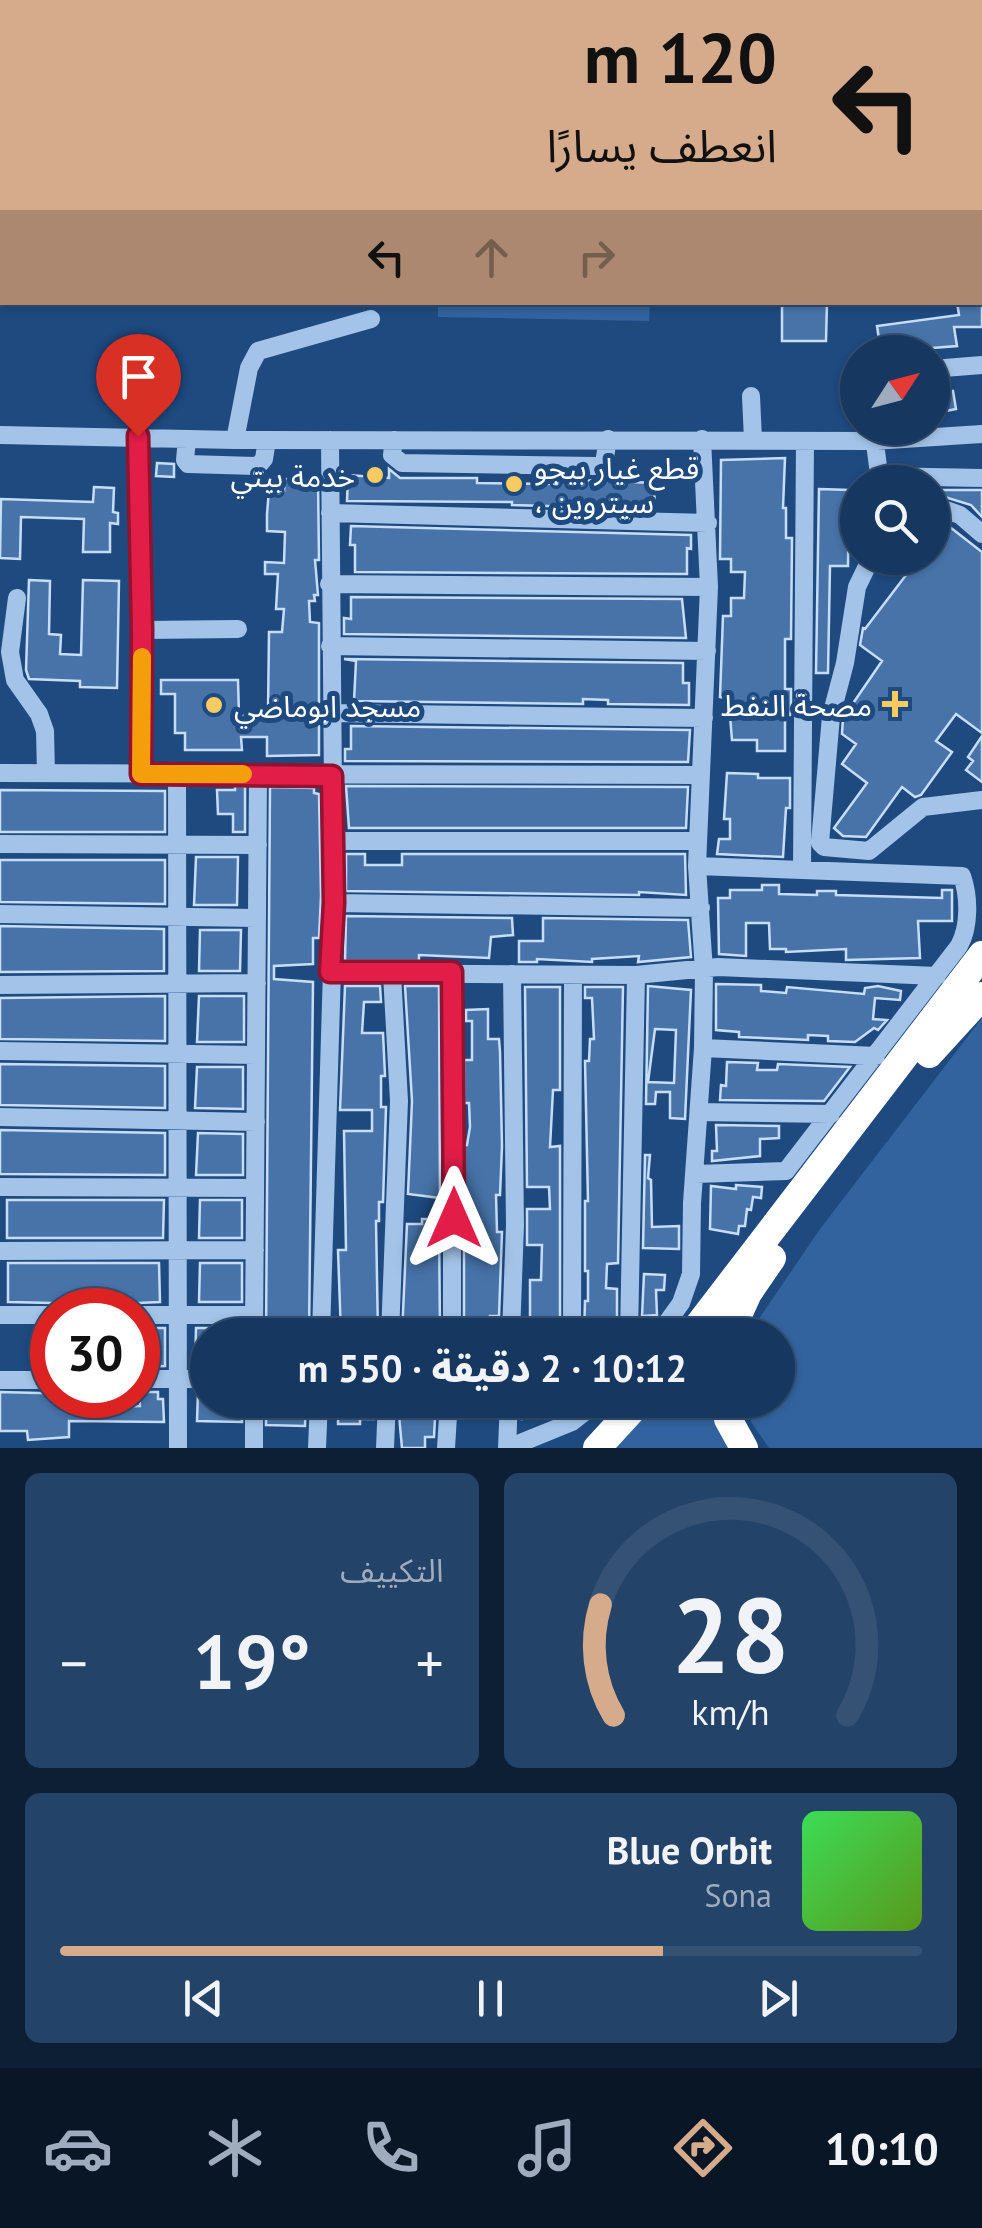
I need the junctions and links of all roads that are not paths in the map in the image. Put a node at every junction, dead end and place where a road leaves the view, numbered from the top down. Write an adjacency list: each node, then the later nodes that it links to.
1 (371, 319): 14 (street)
2 (982, 365): 3 (street)
3 (950, 368)
4 (751, 396): 18 (street)
5 (0, 434): 8 (street)
6 (950, 434): 7 (street)
7 (982, 434)
8 (138, 436): 10 (street); 32 (street)
9 (840, 437): 19 (street)
10 (187, 438): 14 (street); 15 (street)
11 (507, 439): 12 (street); 17 (street); 20 (street)
12 (608, 439): 13 (street); 20 (street)
13 (702, 439): 18 (street); 25 (street)
14 (234, 440): 15 (street)
15 (267, 440): 16 (street)
16 (330, 440): 17 (street); 24 (street)
17 (394, 440): 20 (street)
18 (753, 440): 19 (street)
19 (805, 441): 51 (street)
20 (506, 465)
21 (950, 478): 22 (street)
22 (982, 478)
23 (950, 511): 26 (street)
24 (330, 514): 25 (street); 28 (street)
25 (708, 522): 29 (street)
26 (982, 534)
27 (863, 575): 44 (street)
28 (330, 584): 29 (street); 33 (street)
29 (709, 586): 34 (street)
30 (16, 598): 38 (street)
31 (238, 628): 32 (street)
32 (142, 630): 39 (street)
33 (330, 646): 34 (street); 35 (street)
34 (707, 651): 36 (street)
35 (330, 713): 36 (street); 43 (street)
36 (704, 718): 42 (street)
37 (0, 773): 38 (street)
38 (46, 774): 39 (street)
39 (141, 774): 40 (street)
40 (177, 774): 41 (street); 48 (street)
41 (258, 774): 43 (street); 49 (street)
42 (701, 775): 43 (street); 46 (street)
43 (332, 776): 45 (street)
44 (982, 800)
45 (333, 840): 46 (street); 52 (street)
46 (698, 841): 50 (street)
47 (0, 844): 48 (street)
48 (177, 844): 49 (street); 55 (street)
49 (258, 845): 56 (street)
50 (697, 866): 51 (street); 53 (street)
51 (802, 869): 65 (street)
52 (334, 903): 53 (street); 59 (street)
53 (701, 908): 58 (street)
54 (0, 914): 55 (street)
55 (178, 917): 56 (street); 67 (street)
56 (257, 918): 66 (street)
57 (982, 955): 100 (highway)
58 (704, 971): 64 (street); 65 (street); 70 (street)
59 (330, 972): 61 (street); 93 (street)
60 (452, 972): 61 (street); 62 (street); 95 (street)
61 (392, 974): 94 (street)
62 (512, 974): 63 (street); 96 (street)
63 (573, 974): 64 (street); 97 (street)
64 (636, 975): 98 (street)
65 (937, 976): 74 (street)
66 (257, 983): 67 (street); 73 (street)
67 (178, 984): 68 (street); 72 (street)
68 (0, 985)
69 (982, 996): 101 (highway)
70 (703, 1048): 74 (street); 75 (street)
71 (0, 1051): 72 (street)
72 (178, 1054): 73 (street); 78 (street)
73 (256, 1055): 79 (street)
74 (876, 1056): 76 (street)
75 (699, 1112): 76 (street); 80 (street)
76 (831, 1114): 80 (street)
77 (0, 1118): 78 (street)
78 (178, 1120): 79 (street); 82 (street)
79 (256, 1122): 83 (street)
80 (695, 1174): 99 (street)
81 (0, 1187): 82 (street)
82 (178, 1188): 83 (street); 84 (street)
83 (256, 1188): 85 (street)
84 (178, 1250): 85 (street); 86 (street); 91 (street)
85 (255, 1250): 87 (street)
86 (0, 1251)
87 (254, 1314): 91 (street); 92 (street)
88 (0, 1315): 89 (street)
89 (30, 1315)
90 (160, 1315): 91 (street)
91 (178, 1315): 103 (street)
92 (254, 1318)
93 (320, 1318)
94 (391, 1318)
95 (452, 1318)
96 (512, 1318)
97 (572, 1318)
98 (629, 1318)
99 (671, 1318)
100 (704, 1318)
101 (737, 1318)
102 (160, 1379): 103 (street)
103 (178, 1379): 104 (street); 117 (street)
104 (190, 1379)
105 (0, 1380): 106 (street)
106 (30, 1380)
107 (254, 1418): 118 (street)
108 (319, 1418): 119 (street)
109 (387, 1418): 120 (street)
110 (447, 1418): 121 (street)
111 (509, 1418): 122 (street)
112 (572, 1418): 116 (street)
113 (577, 1418): 116 (street)
114 (624, 1418): 123 (highway)
115 (728, 1418): 124 (highway)
116 (572, 1422): 122 (street)
117 (178, 1448)
118 (254, 1448)
119 (318, 1448)
120 (385, 1448)
121 (446, 1448)
122 (508, 1448)
123 (597, 1448)
124 (744, 1448)

